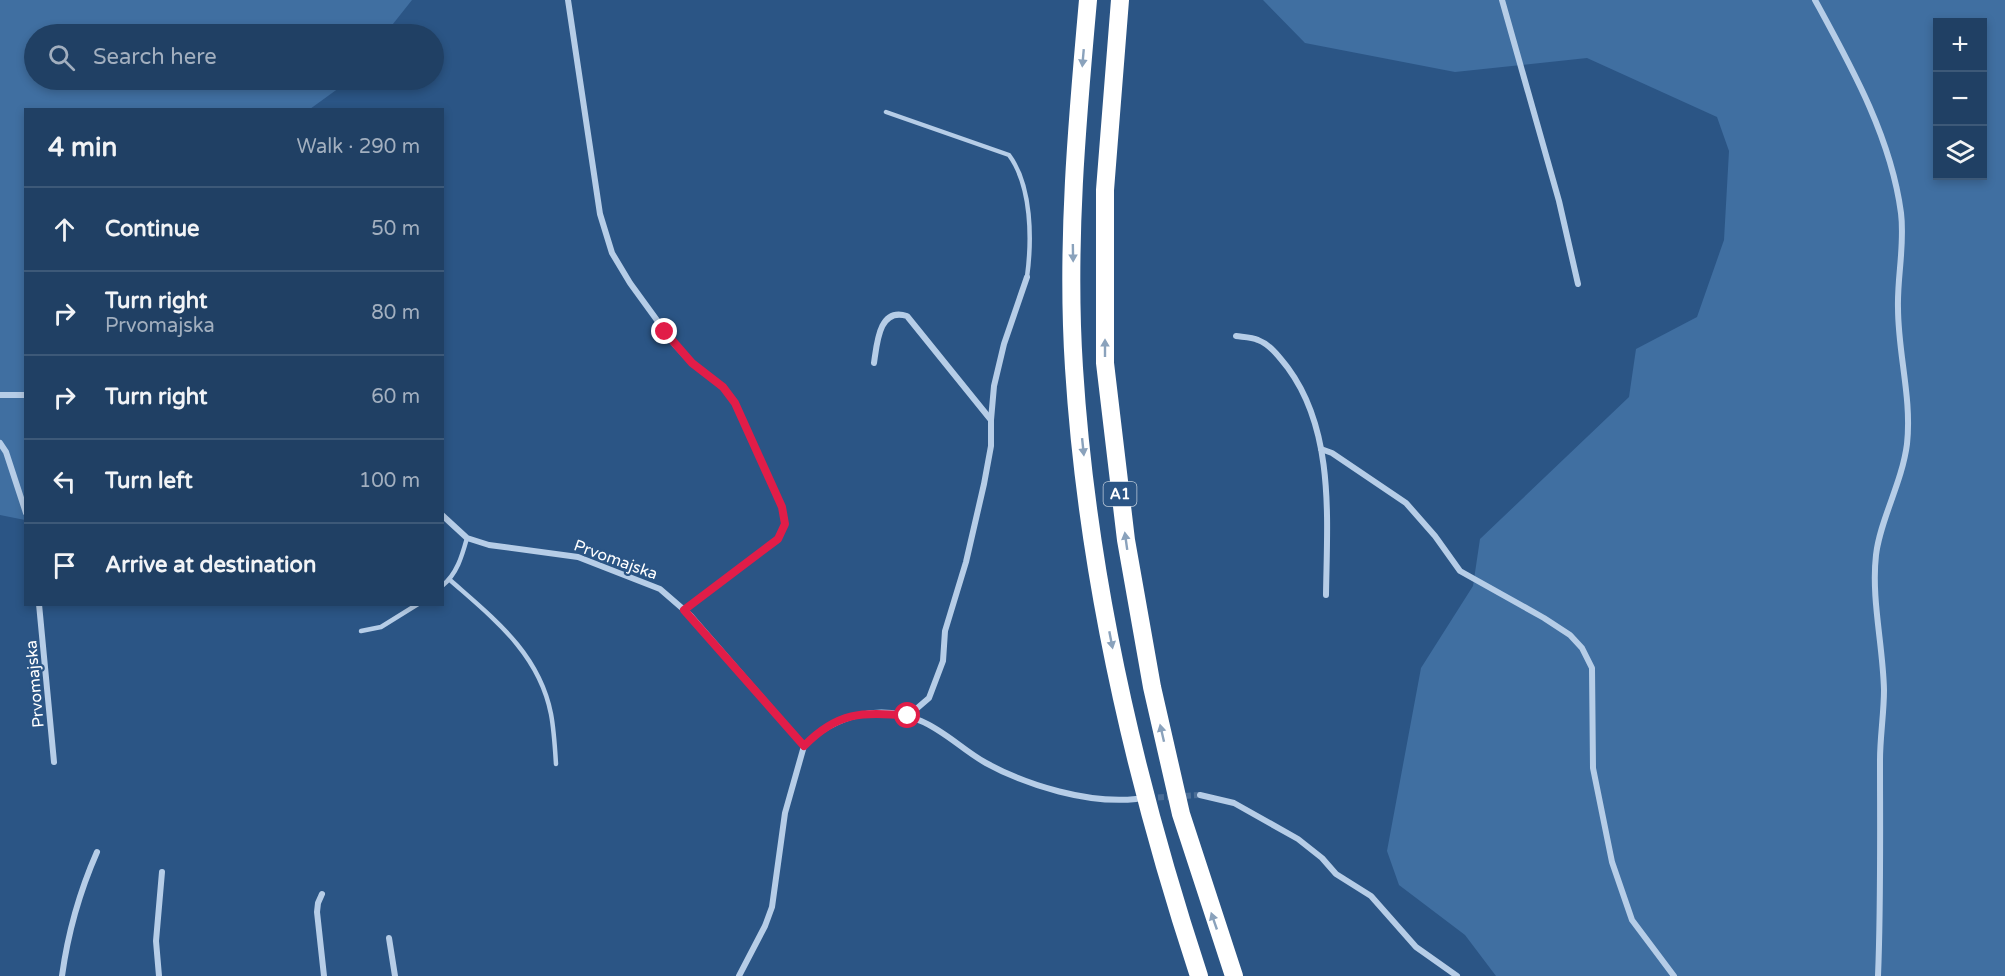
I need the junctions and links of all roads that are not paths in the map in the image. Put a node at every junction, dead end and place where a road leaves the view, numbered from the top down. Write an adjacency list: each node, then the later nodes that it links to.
1 (568, 0): 24 (street)
2 (1088, 0): 41 (highway, A1, one-way to 41)
3 (1120, 0): 42 (highway, A1, one-way to 3)
4 (1502, 0): 8 (street)
5 (1815, 0): 45 (street)
6 (886, 112): 7 (lane)
7 (1027, 277): 13 (street)
8 (1578, 284)
9 (1236, 336): 15 (street)
10 (874, 363): 13 (street)
11 (0, 394): 12 (street)
12 (24, 395)
13 (991, 420): 26 (street)
14 (0, 443): 16 (street)
15 (1321, 449): 21 (street); 44 (street)
16 (24, 507)
17 (444, 517): 18 (street, Prvomajska)
18 (467, 538): 19 (lane); 24 (street, Prvomajska)
19 (450, 580): 20 (lane); 29 (lane)
20 (444, 584)
21 (1326, 595)
22 (39, 606): 28 (street, Prvomajska)
23 (415, 606): 25 (lane)
24 (684, 610): 27 (street, Prvomajska)
25 (361, 631)
26 (908, 716): 27 (street); 31 (street)
27 (804, 746): 40 (street)
28 (54, 762)
29 (556, 764)
30 (1200, 795): 43 (street)
31 (1136, 799)
32 (97, 852): 36 (street)
33 (162, 872): 37 (street)
34 (322, 894): 38 (street)
35 (389, 938): 39 (street)
36 (62, 976)
37 (159, 976)
38 (324, 976)
39 (395, 976)
40 (739, 976)
41 (1200, 976)
42 (1234, 976)
43 (1457, 976)
44 (1674, 976)
45 (1878, 976)

